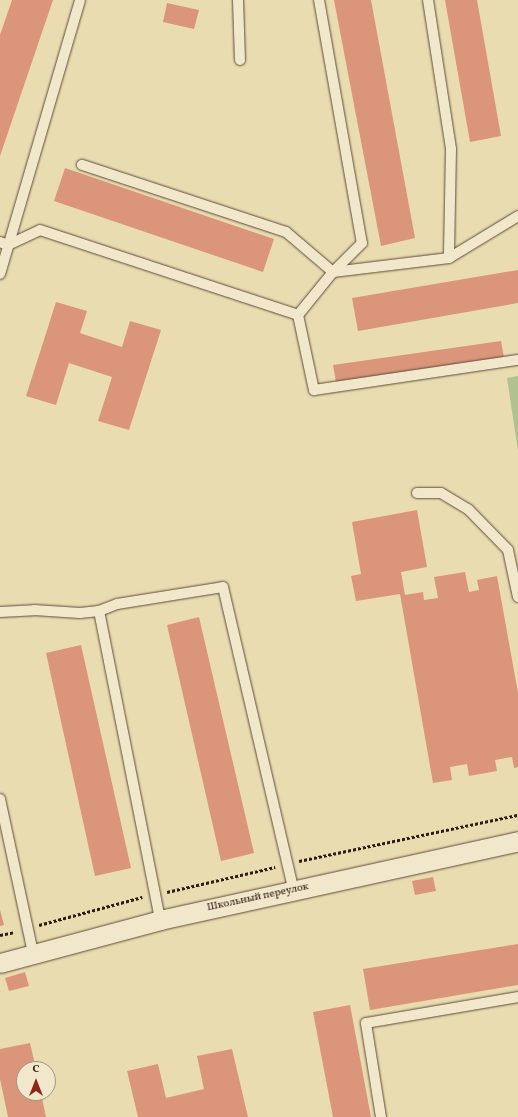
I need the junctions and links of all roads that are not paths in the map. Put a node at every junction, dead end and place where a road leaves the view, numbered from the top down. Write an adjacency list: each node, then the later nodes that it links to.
1 (80, 0): 8 (lane)
2 (238, 0): 5 (lane)
3 (319, 0): 10 (lane)
4 (428, 0): 9 (lane)
5 (240, 60)
6 (82, 165): 10 (lane)
7 (518, 216): 9 (lane)
8 (4, 244): 11 (lane); 12 (lane)
9 (449, 258): 10 (lane)
10 (332, 272): 12 (lane)
11 (0, 274)
12 (298, 315): 13 (lane)
13 (518, 360)
14 (417, 493): 15 (lane)
15 (518, 597)
16 (99, 611): 17 (lane); 20 (lane); 21 (lane)
17 (0, 612)
18 (0, 799): 22 (lane)
19 (518, 841): 20 (street, Школьный переулок)
20 (294, 890): 21 (street, Школьный переулок)
21 (160, 920): 22 (street, Школьный переулок)
22 (33, 953): 23 (street, Школьный переулок)
23 (0, 963)
24 (518, 997): 25 (lane)
25 (381, 1117)

